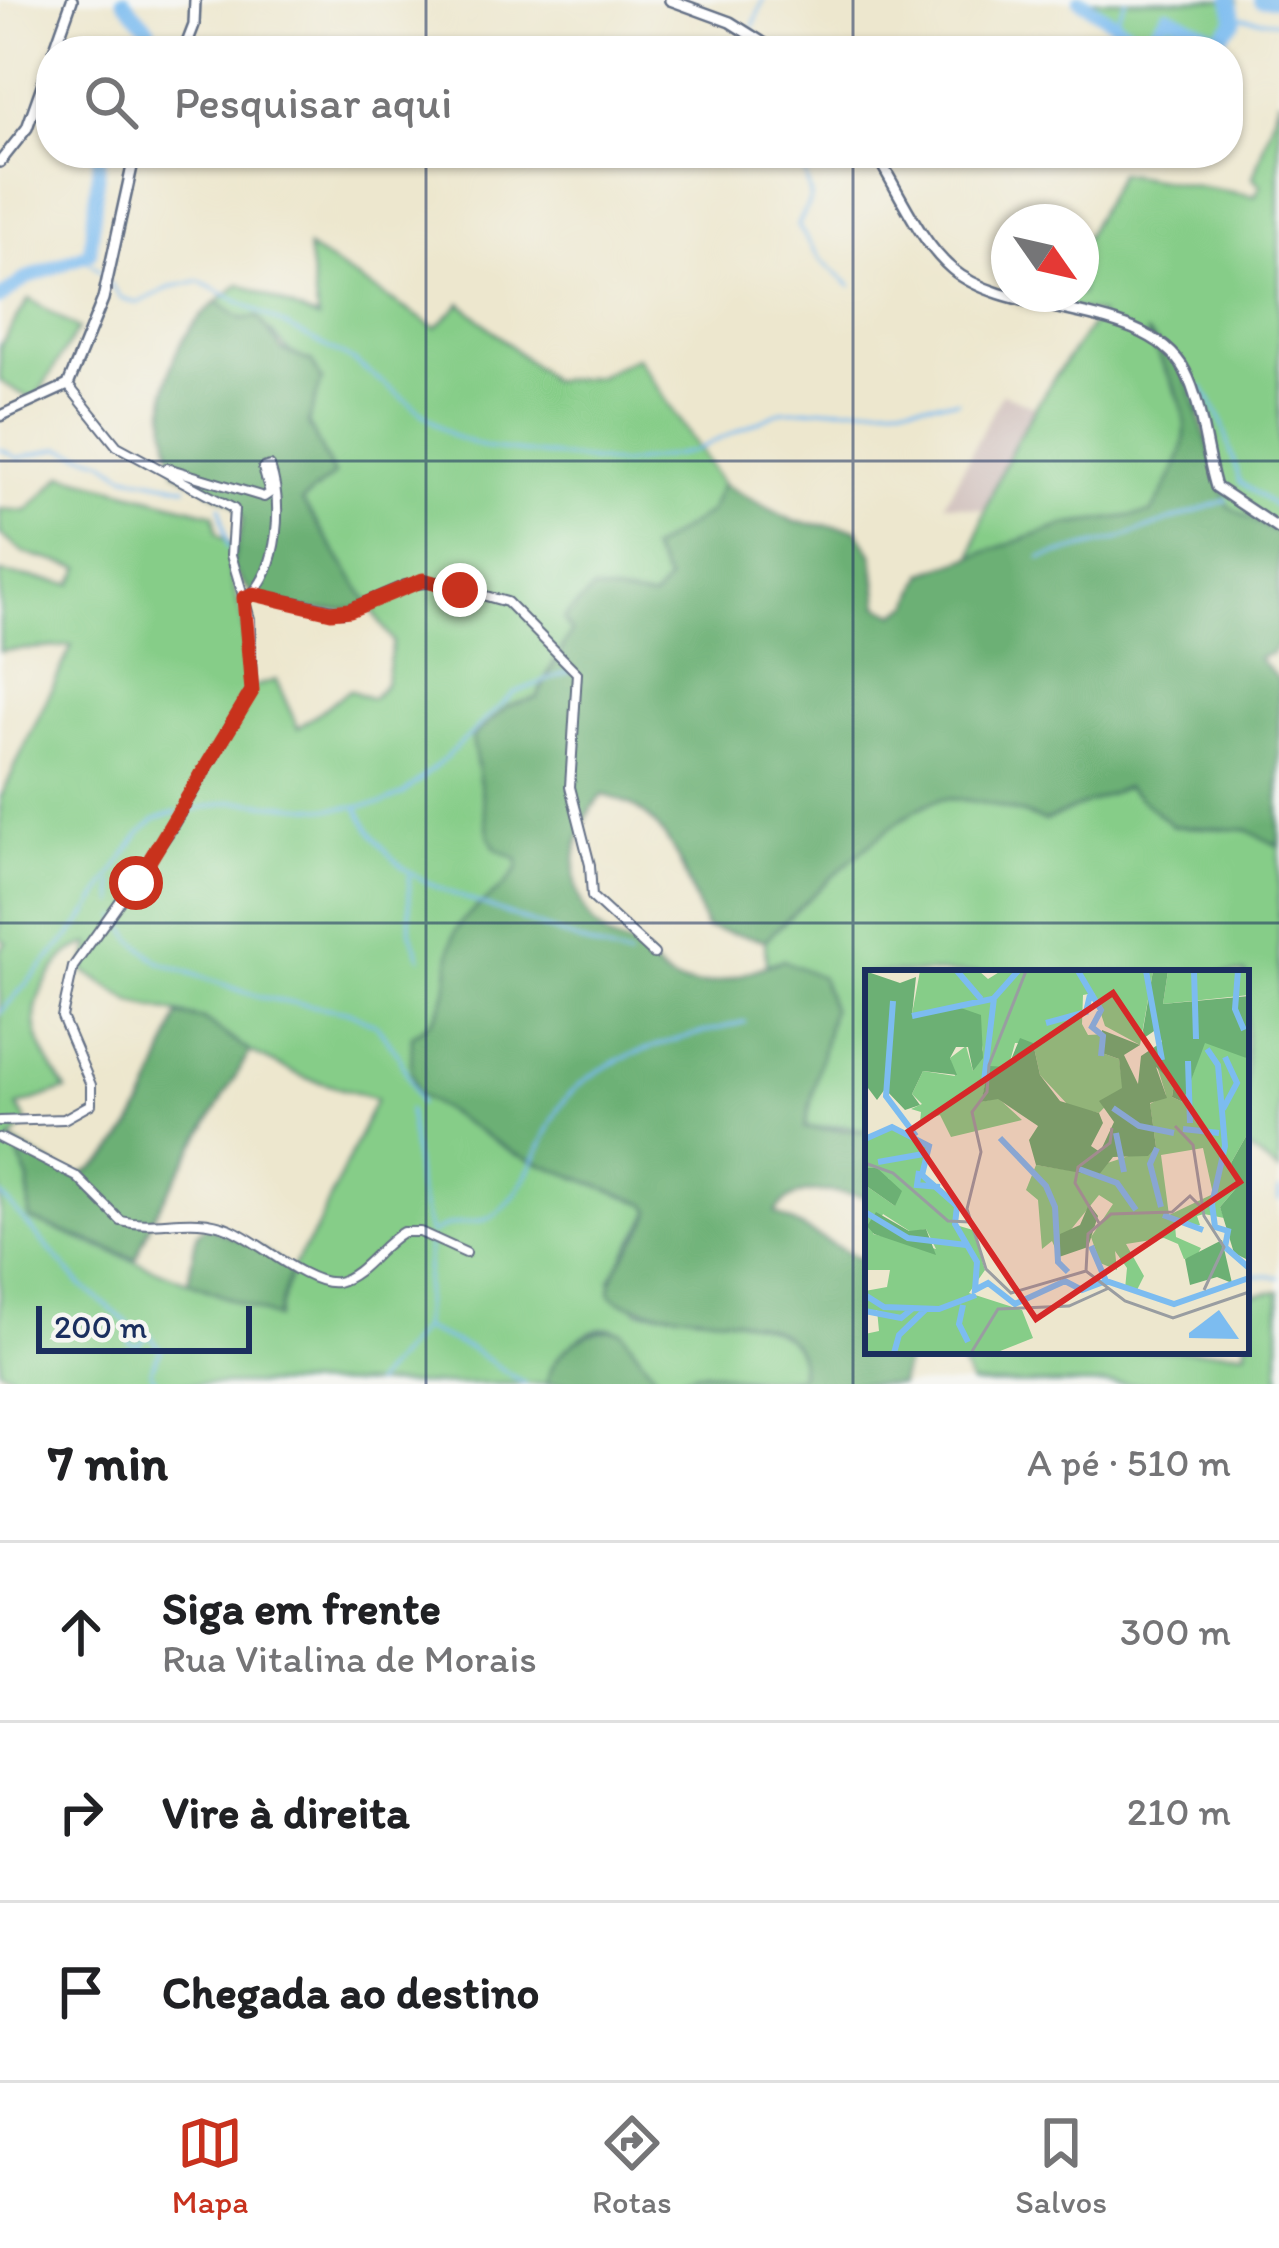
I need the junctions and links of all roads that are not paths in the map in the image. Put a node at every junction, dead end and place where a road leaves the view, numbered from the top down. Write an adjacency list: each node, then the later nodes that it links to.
1 (72, 0): 4 (street)
2 (195, 0): 5 (street)
3 (670, 0): 6 (street)
4 (59, 36)
5 (190, 36)
6 (752, 36)
7 (36, 102): 8 (street)
8 (0, 162)
9 (132, 168): 11 (street)
10 (885, 168): 14 (street)
11 (68, 386): 12 (street); 13 (street)
12 (0, 416)
13 (159, 467): 15 (street); 15 (street)
14 (1279, 529)
15 (249, 596): 16 (street); 17 (street)
16 (654, 953)
17 (0, 1120)
18 (0, 1138): 19 (street)
19 (466, 1253)

